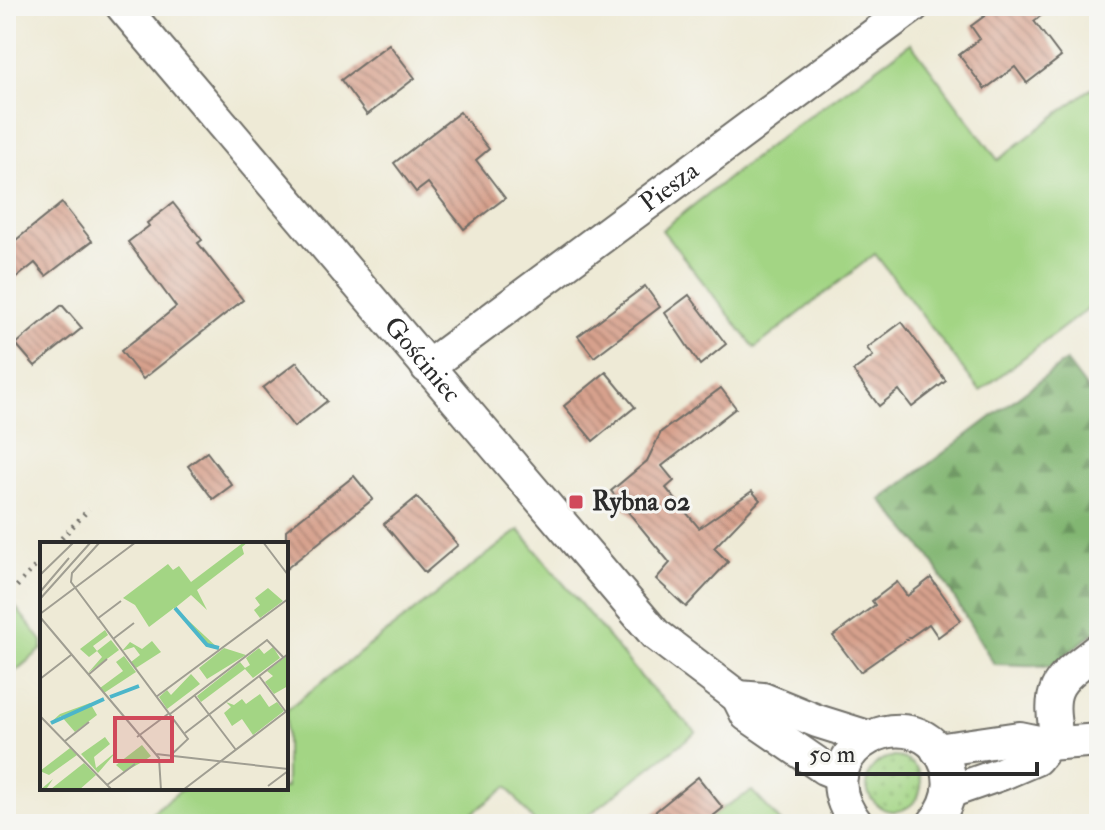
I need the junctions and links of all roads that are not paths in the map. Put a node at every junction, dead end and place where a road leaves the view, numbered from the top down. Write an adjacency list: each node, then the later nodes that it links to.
1 (122, 6): 3 (street, Gościniec)
2 (913, 6): 3 (street, Piesza)
3 (427, 367): 5 (street, Gościniec)
4 (1099, 649): 8 (street)
5 (738, 697): 6 (street, Gościniec); 10 (street, Gościniec)
6 (868, 737): 9 (street, Gościniec); 10 (street)
7 (1099, 740): 8 (street)
8 (1053, 743): 9 (street); 11 (street)
9 (937, 750): 11 (street)
10 (841, 775): 12 (street)
11 (949, 792): 13 (street)
12 (857, 824)
13 (933, 824)

